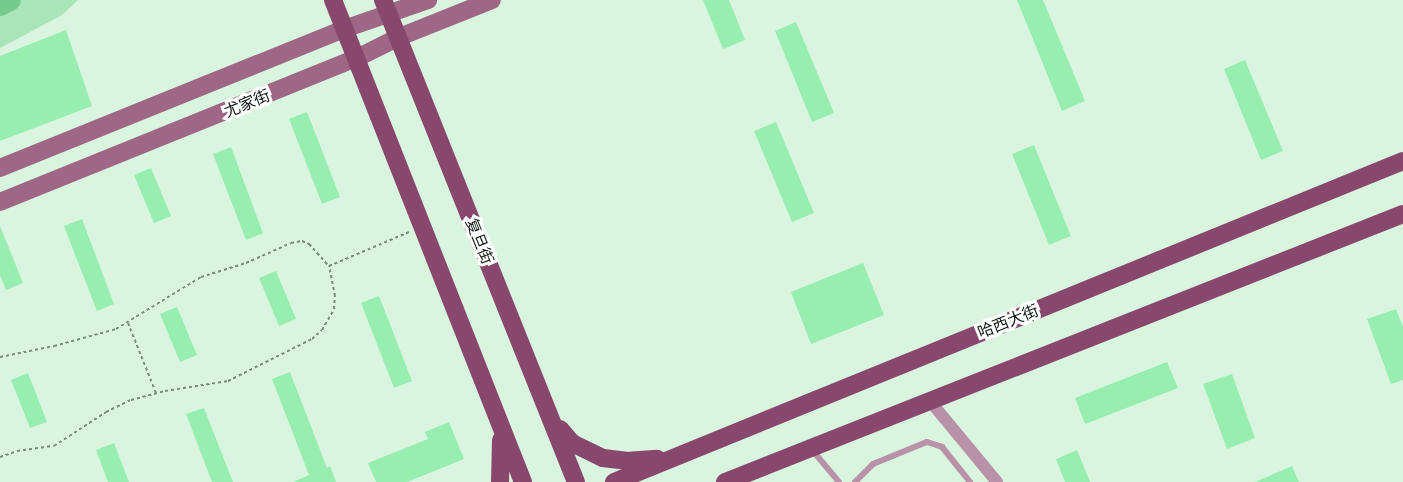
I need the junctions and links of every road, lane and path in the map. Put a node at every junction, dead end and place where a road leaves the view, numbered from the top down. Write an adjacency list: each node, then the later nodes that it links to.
1 (333, 0): 5 (main road)
2 (428, 0): 4 (main road, 尤家街)
3 (492, 0): 6 (main road, 尤家街)
4 (386, 8): 5 (main road, 尤家街); 6 (main road, 复旦街)
5 (345, 29): 7 (main road); 9 (main road, 尤家街)
6 (397, 38): 7 (main road, 尤家街); 18 (main road, 复旦街)
7 (357, 58): 10 (main road, 尤家街); 12 (main road)
8 (1403, 161): 22 (main road, 哈西大街)
9 (0, 168)
10 (0, 202)
11 (1403, 214): 17 (main road)
12 (422, 226): 13 (path); 19 (main road)
13 (329, 266): 14 (path); 16 (path)
14 (128, 323): 15 (path); 16 (path)
15 (0, 357)
16 (156, 393): 21 (path)
17 (930, 401): 20 (main road); 31 (street)
18 (551, 416): 22 (main road); 25 (main road, 复旦街)
19 (499, 423): 23 (main road); 24 (main road)
20 (811, 448): 27 (main road); 28 (lane)
21 (0, 457)
22 (674, 457): 26 (main road, 哈西大街)
23 (500, 482)
24 (523, 482)
25 (576, 482)
26 (614, 482)
27 (725, 482)
28 (839, 482)
29 (855, 482): 30 (lane)
30 (970, 482)
31 (997, 482)

